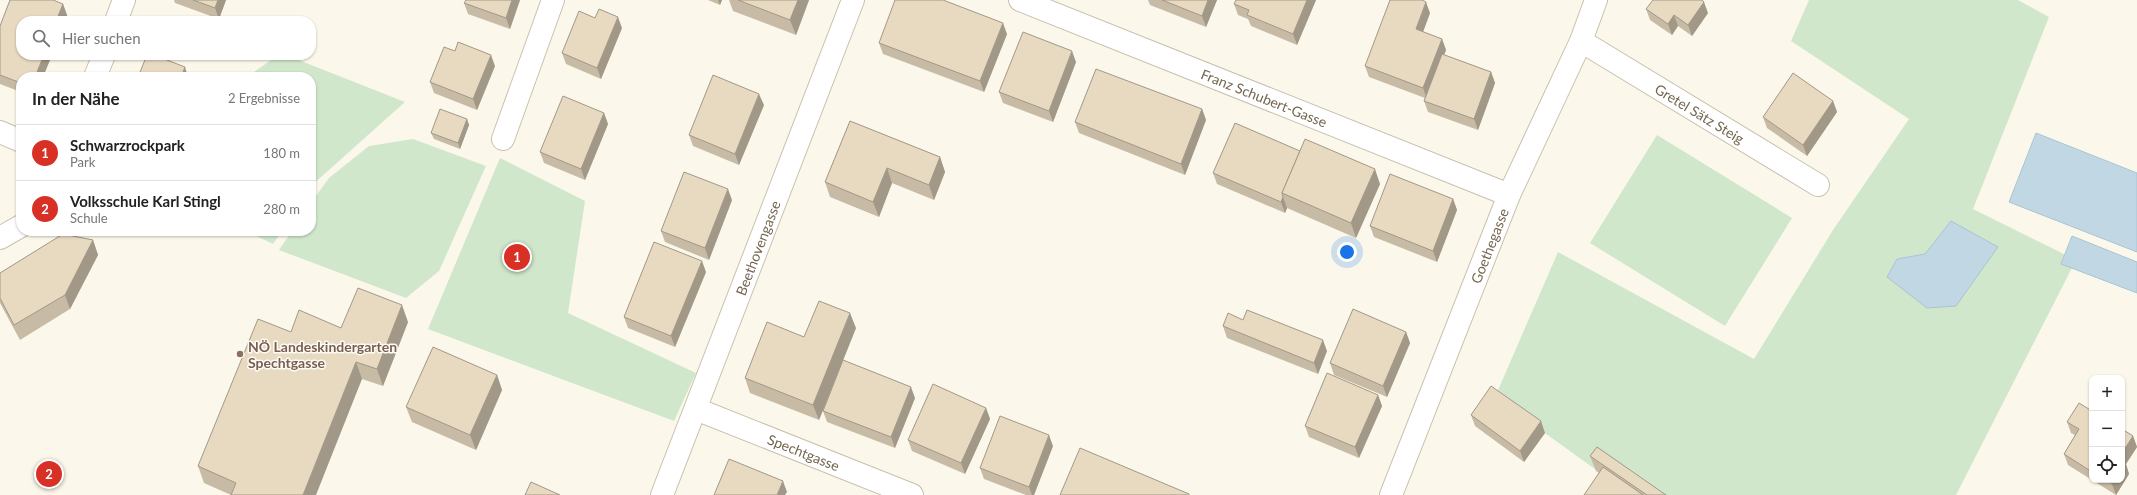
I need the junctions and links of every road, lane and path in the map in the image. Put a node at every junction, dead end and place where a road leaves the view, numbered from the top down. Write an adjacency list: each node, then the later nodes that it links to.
1 (124, 0): 6 (street)
2 (553, 0): 12 (street)
3 (853, 0): 17 (street, Beethovengasse)
4 (1020, 0): 14 (street, Franz Schubert-Gasse)
5 (1596, 0): 7 (street, Goethegasse)
6 (118, 16)
7 (1581, 41): 13 (street, Gretel Sätz Steig); 14 (street, Goethegasse)
8 (102, 60): 9 (street)
9 (97, 72)
10 (0, 132): 11 (street)
11 (16, 139)
12 (503, 139)
13 (1818, 185)
14 (1509, 195): 20 (street, Goethegasse)
15 (16, 229): 16 (street)
16 (0, 238)
17 (696, 409): 18 (street, Beethovengasse); 19 (street, Spechtgasse)
18 (662, 495)
19 (912, 495)
20 (1391, 495)

